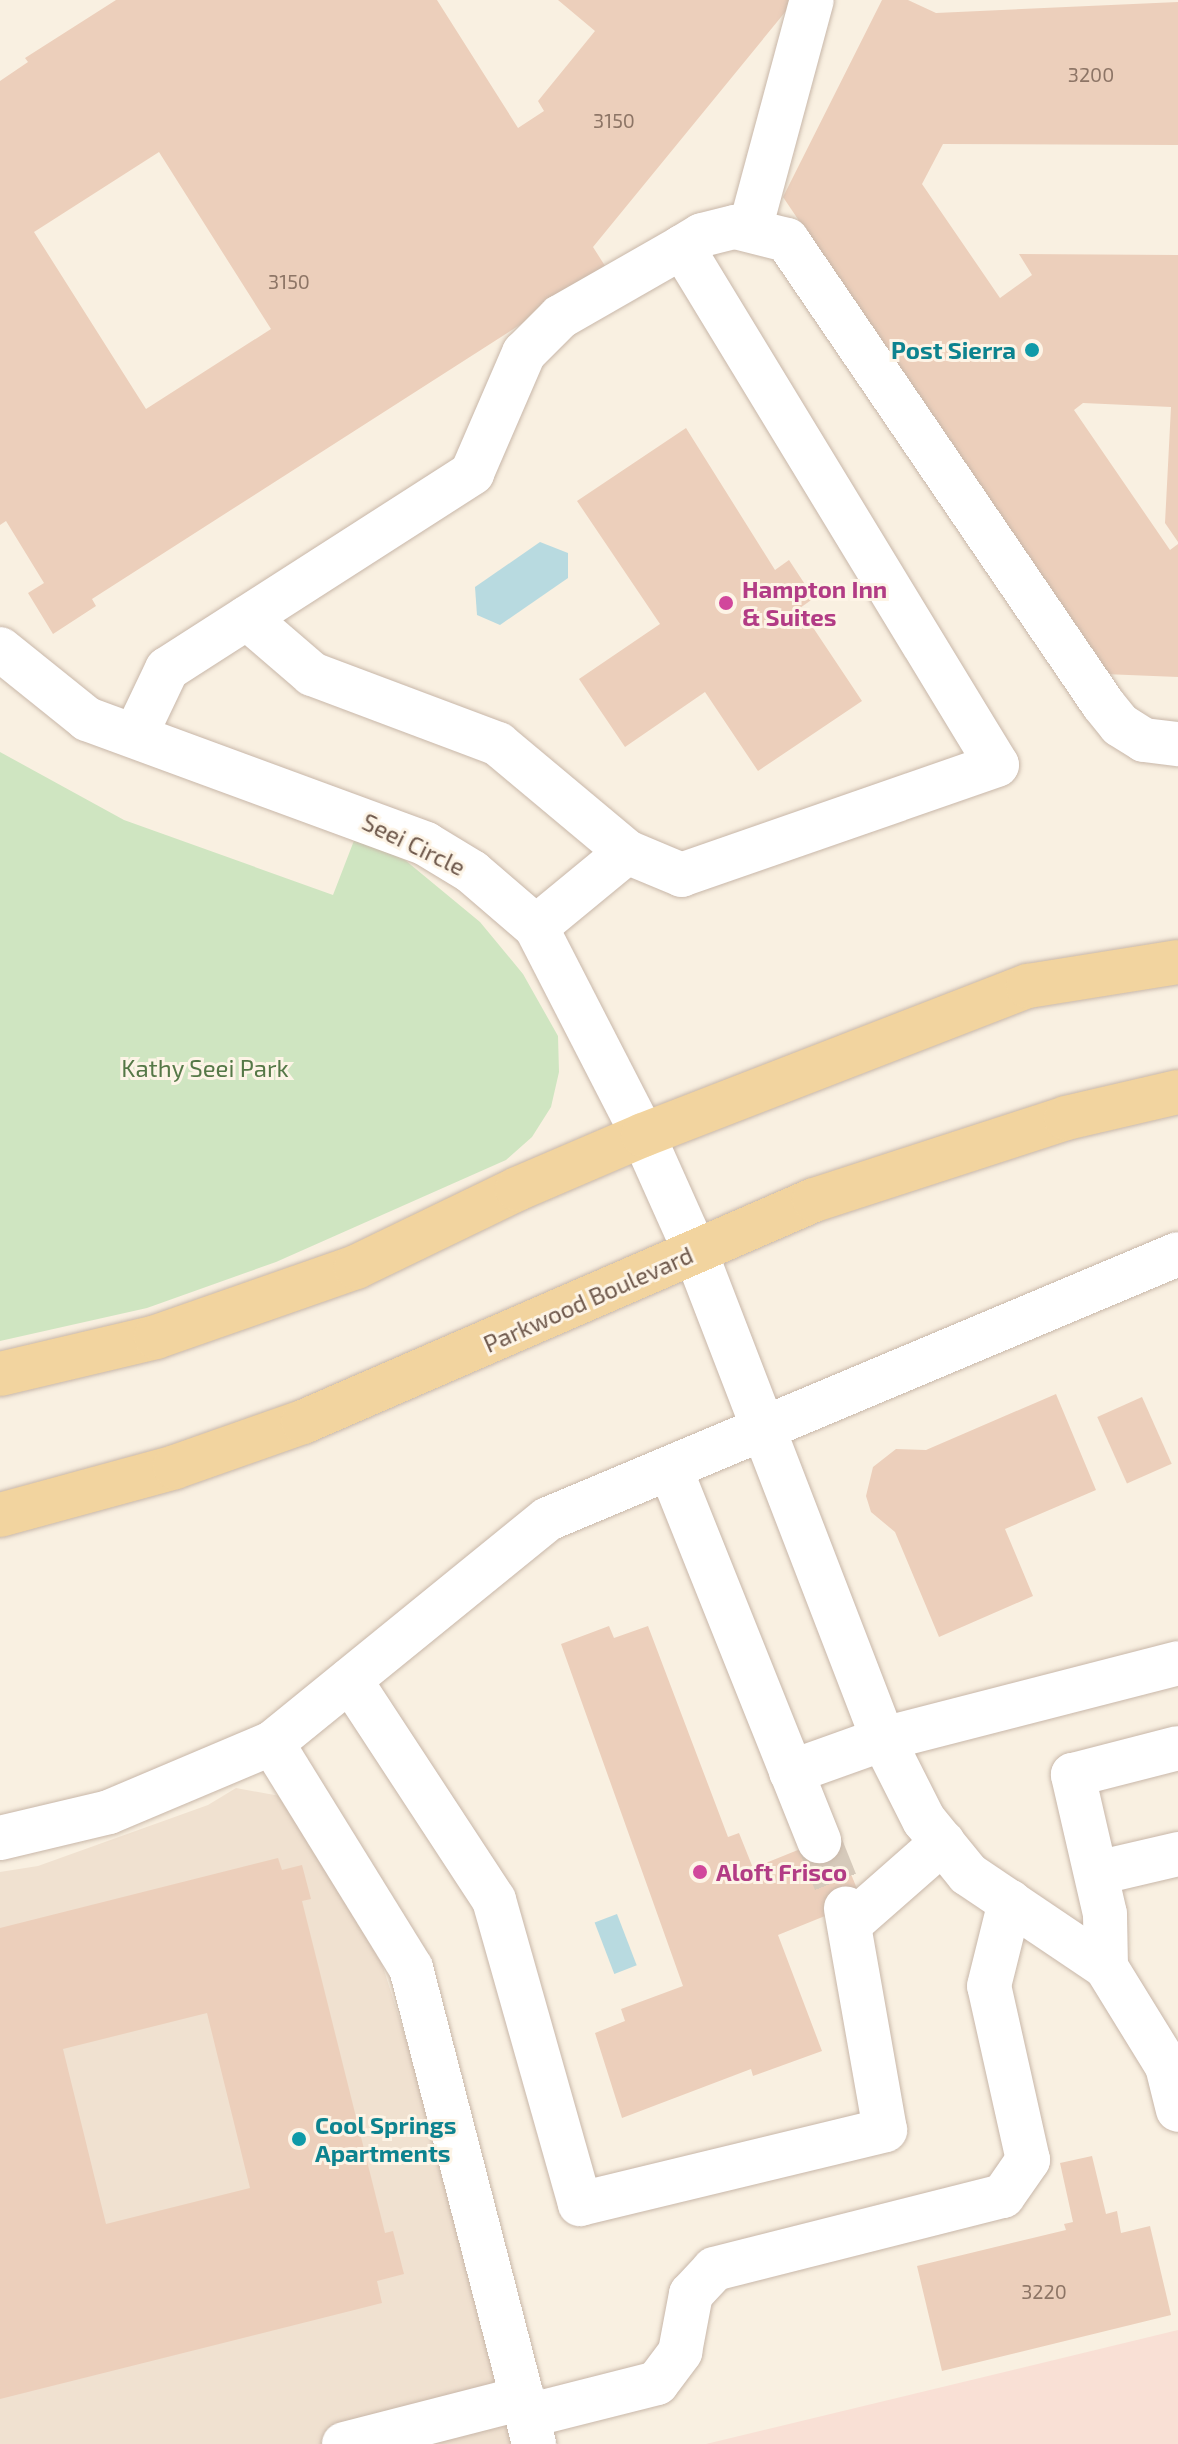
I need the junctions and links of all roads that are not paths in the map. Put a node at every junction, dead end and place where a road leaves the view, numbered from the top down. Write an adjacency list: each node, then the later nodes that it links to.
1 (812, 0): 2 (street)
2 (750, 229): 3 (street); 7 (street)
3 (682, 247): 4 (street); 8 (street)
4 (247, 618): 6 (street); 8 (street)
5 (0, 649): 6 (street, Seei Circle)
6 (136, 734): 9 (street, Seei Circle)
7 (1178, 744)
8 (627, 852): 9 (street)
9 (536, 927): 12 (street, Seei Circle)
10 (1178, 962): 12 (main road)
11 (1178, 1092): 13 (main road, Parkwood Boulevard)
12 (643, 1135): 13 (street, Seei Circle); 15 (main road)
13 (695, 1251): 16 (street, Seei Circle); 18 (main road, Parkwood Boulevard)
14 (1178, 1254): 16 (street)
15 (0, 1374)
16 (761, 1429): 17 (street); 21 (street, Seei Circle)
17 (670, 1468): 20 (street); 24 (street)
18 (0, 1515)
19 (1178, 1663): 21 (street)
20 (350, 1680): 22 (street); 27 (street)
21 (883, 1739): 24 (street); 27 (street, Seei Circle)
22 (272, 1743): 25 (street); 33 (street)
23 (1178, 1748): 29 (street)
24 (791, 1772): 26 (street)
25 (0, 1838)
26 (819, 1841)
27 (943, 1842): 30 (street, Seei Circle)
28 (1178, 1854): 29 (street)
29 (1097, 1873): 31 (street)
30 (1010, 1902): 31 (street, Seei Circle); 33 (street)
31 (1106, 1967): 32 (street)
32 (1178, 2110)
33 (528, 2420): 34 (street)
34 (344, 2444)

